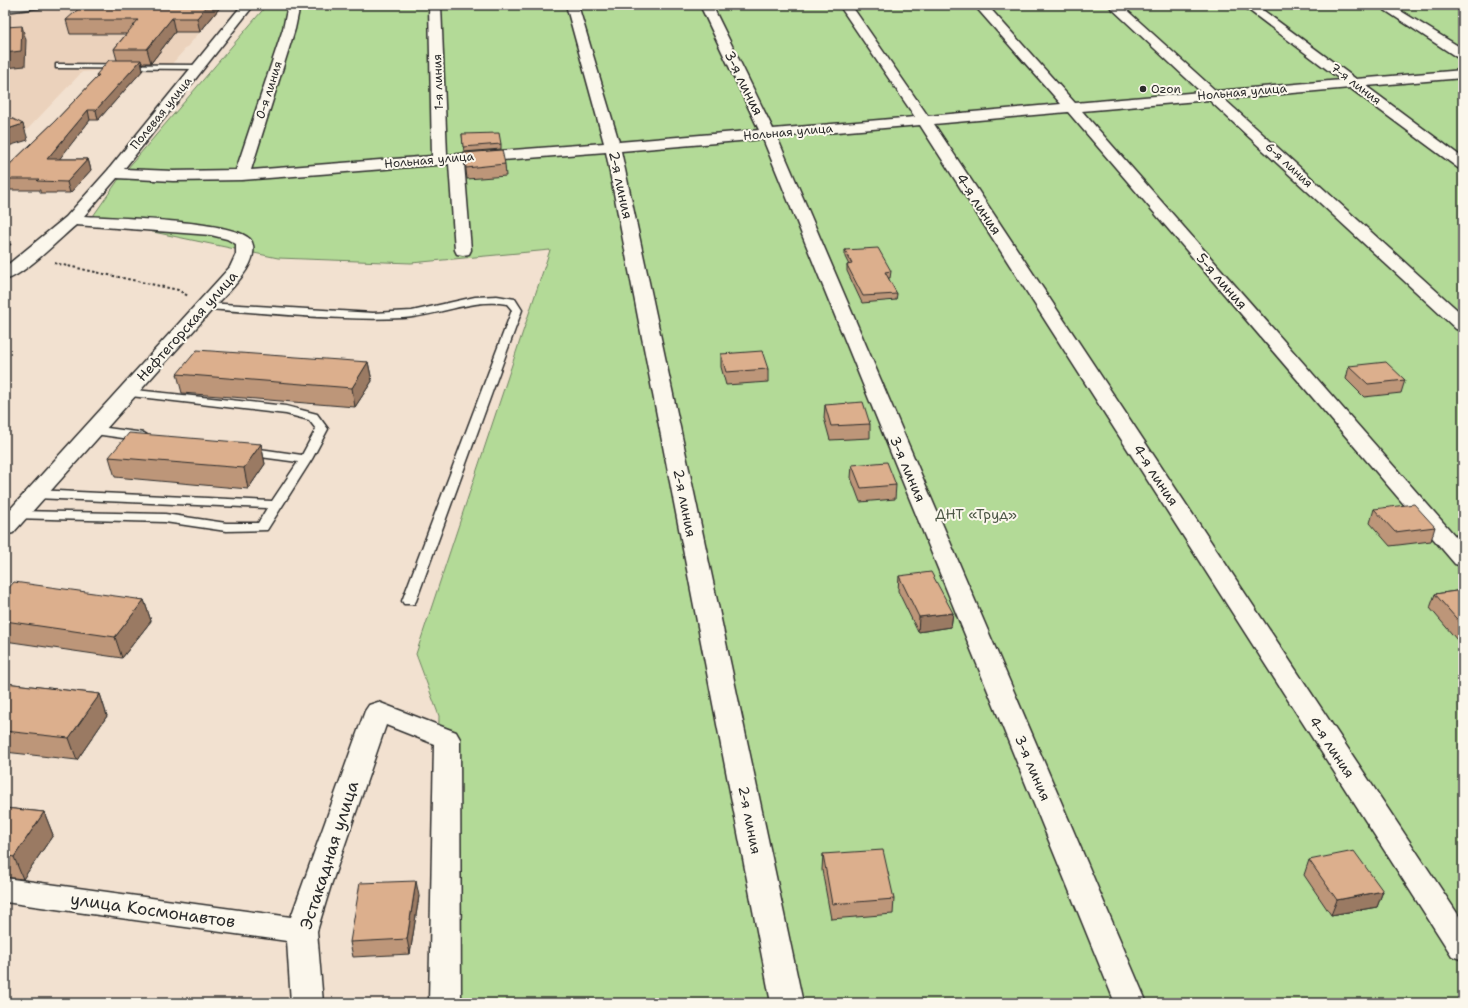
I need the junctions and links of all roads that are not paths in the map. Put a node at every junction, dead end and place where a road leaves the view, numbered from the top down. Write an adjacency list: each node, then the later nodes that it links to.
1 (47, 5): 12 (lane)
2 (248, 5): 15 (street, Полевая улица)
3 (294, 5): 27 (street, 0-я линия)
4 (436, 5): 24 (street, 1-я линия)
5 (572, 5): 22 (street, 2-я линия)
6 (706, 5): 21 (street, 3-я линия)
7 (846, 5): 20 (street, 4-я линия)
8 (980, 5): 19 (street, 5-я линия)
9 (1114, 5): 18 (street, 6-я линия)
10 (1248, 5): 17 (street, 7-я линия)
11 (1383, 5): 13 (street)
12 (5, 10)
13 (1463, 55)
14 (59, 66): 15 (lane)
15 (198, 67): 26 (street, Полевая улица)
16 (1463, 74): 17 (street, Нольная улица)
17 (1355, 83): 18 (street, Нольная улица); 25 (street, 7-я линия)
18 (1213, 94): 19 (street, Нольная улица); 32 (street, 6-я линия)
19 (1071, 107): 20 (street, Нольная улица); 41 (street, 5-я линия)
20 (924, 120): 21 (street, Нольная улица); 45 (street, 4-я линия)
21 (768, 133): 22 (street, Нольная улица); 49 (street, 3-я линия)
22 (613, 147): 23 (street, Нольная улица); 48 (street, 2-я линия)
23 (456, 158): 24 (street, Нольная улица); 29 (street)
24 (440, 159): 27 (street, Нольная улица)
25 (1463, 165)
26 (113, 173): 27 (street, Нольная улица); 28 (street, Полевая улица)
27 (242, 175)
28 (72, 220): 30 (street); 31 (street, Нефтегорская улица)
29 (463, 250)
30 (5, 275)
31 (206, 306): 33 (street, Нефтегорская улица); 42 (lane)
32 (1463, 325)
33 (126, 393): 34 (street, Нефтегорская улица); 37 (lane)
34 (92, 430): 35 (lane); 38 (street, Нефтегорская улица)
35 (156, 439)
36 (235, 449): 37 (lane)
37 (306, 459): 39 (lane)
38 (35, 494): 39 (lane); 40 (street, Нефтегорская улица)
39 (277, 506): 40 (lane)
40 (11, 521)
41 (1463, 559)
42 (409, 601)
43 (5, 890): 44 (street, улица Космонавтов)
44 (302, 931): 46 (street, Эстакадная улица); 47 (street, Эстакадная улица)
45 (1463, 947)
46 (307, 1003)
47 (445, 1003)
48 (787, 1003)
49 (1131, 1003)

